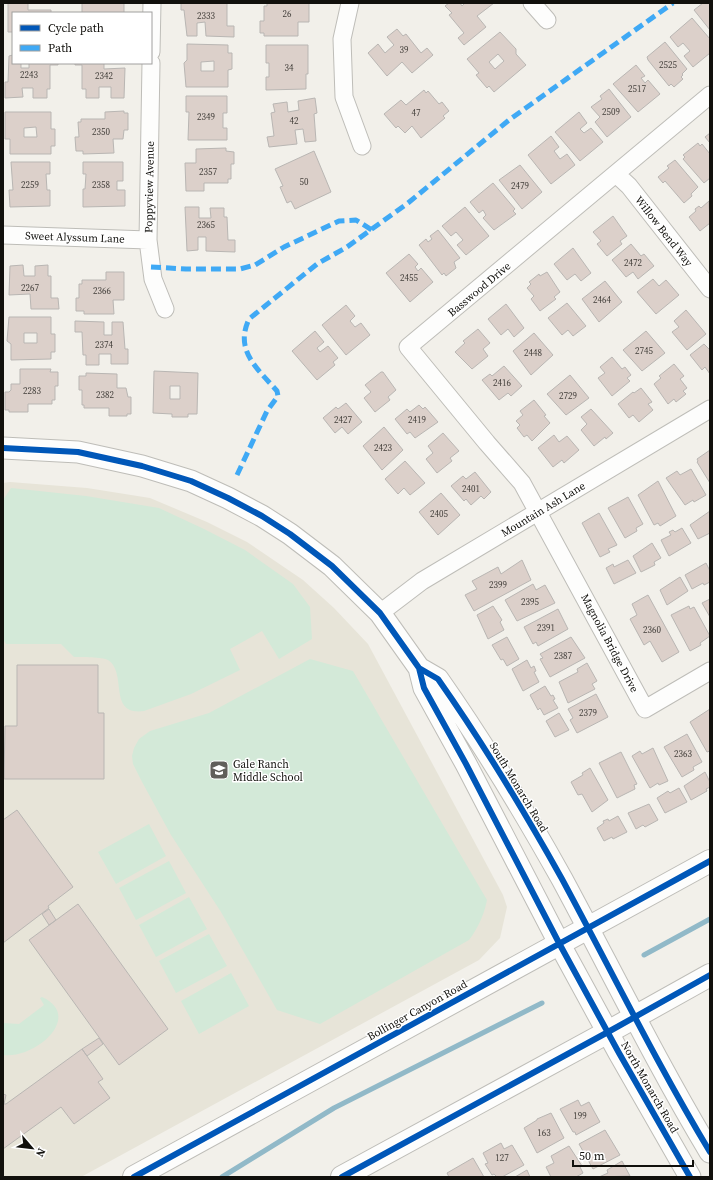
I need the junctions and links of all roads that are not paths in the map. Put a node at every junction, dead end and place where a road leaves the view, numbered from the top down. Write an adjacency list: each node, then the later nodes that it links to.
1 (350, 3): 6 (street)
2 (532, 3): 3 (street)
3 (547, 20)
4 (151, 64): 9 (street, Poppyview Avenue)
5 (710, 95): 7 (street, Basswood Drive)
6 (362, 146)
7 (616, 174): 10 (street, Willow Bend Way); 14 (street, Basswood Drive)
8 (3, 235): 9 (street, Sweet Alyssum Lane)
9 (148, 240): 11 (street, Poppyview Avenue)
10 (710, 288)
11 (165, 309)
12 (710, 409): 14 (street, Mountain Ash Lane)
13 (3, 448): 15 (street, South Monarch Road)
14 (538, 512): 15 (street, Mountain Ash Lane); 17 (street, Magnolia Bridge Drive)
15 (380, 613): 16 (street, South Monarch Road)
16 (419, 668): 19 (street, South Monarch Road); 20 (street, South Monarch Road)
17 (710, 671)
18 (710, 861): 19 (main road, Bollinger Canyon Road)
19 (588, 928): 20 (main road, Bollinger Canyon Road); 22 (street, North Monarch Road)
20 (559, 944): 23 (street, North Monarch Road); 25 (main road, Bollinger Canyon Road)
21 (710, 974): 22 (main road)
22 (635, 1017): 23 (main road); 24 (street, North Monarch Road)
23 (608, 1032): 26 (main road); 27 (street, North Monarch Road)
24 (710, 1152)
25 (134, 1177)
26 (342, 1177)
27 (690, 1177)

